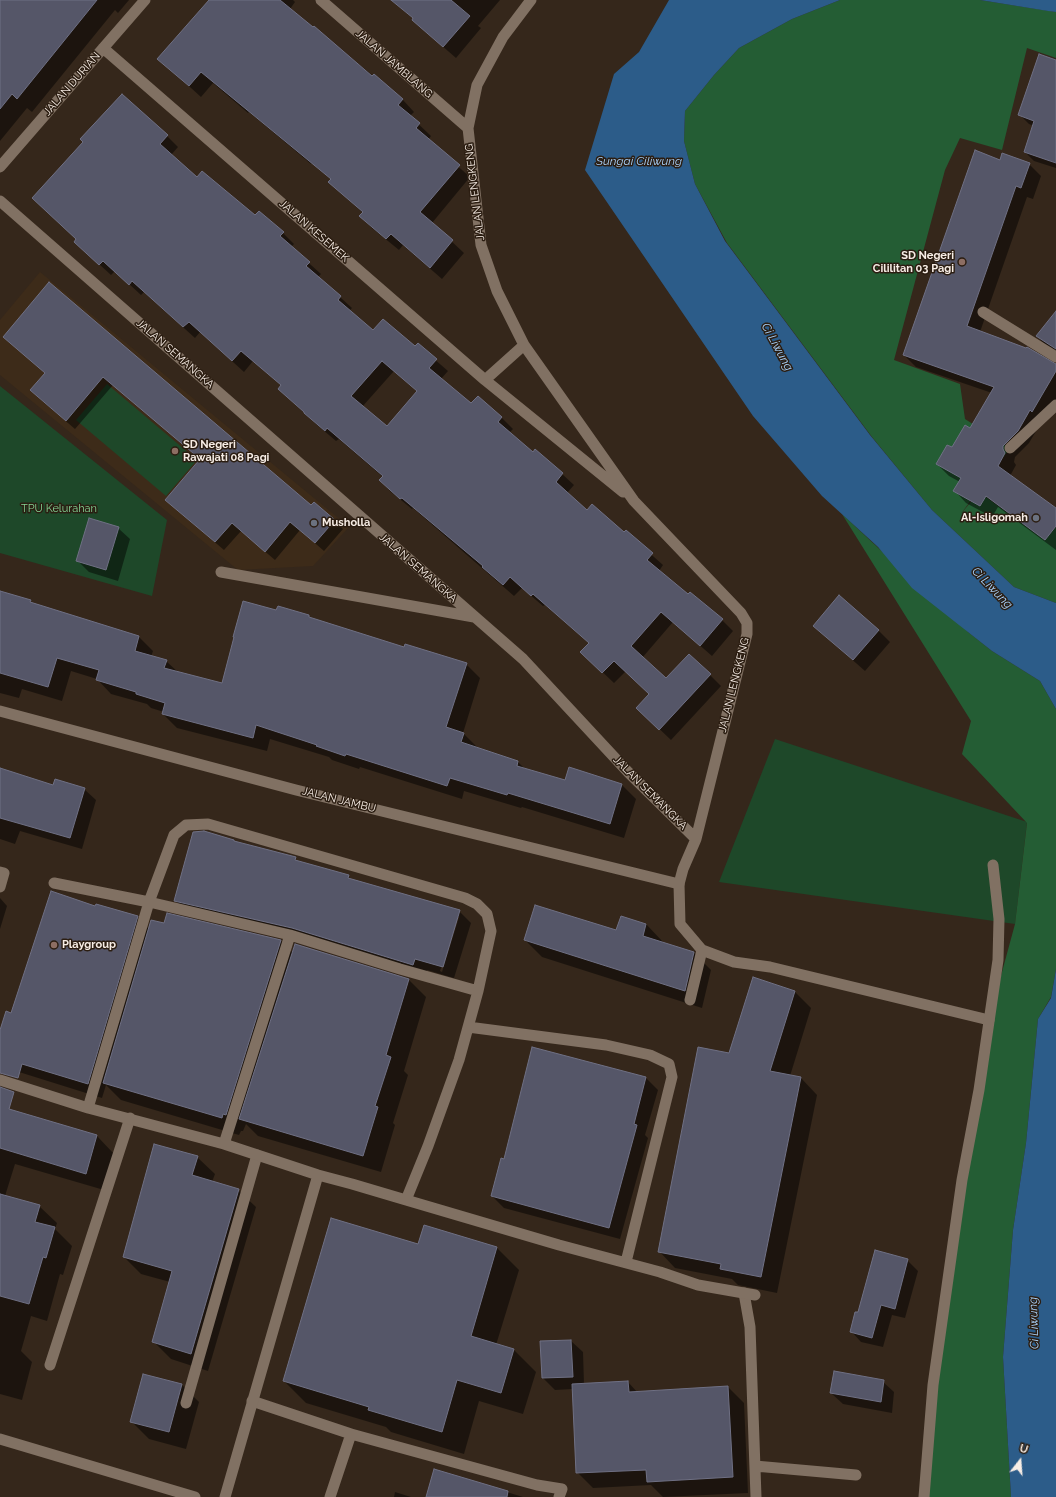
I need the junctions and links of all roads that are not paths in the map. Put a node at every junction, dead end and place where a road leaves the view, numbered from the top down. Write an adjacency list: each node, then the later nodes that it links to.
1 (144, 0): 4 (street, JALAN DURIAN)
2 (321, 0): 5 (street, JALAN JAMBLANG)
3 (531, 0): 5 (street, JALAN LENGKENG)
4 (103, 48): 6 (street, JALAN DURIAN); 11 (street, JALAN KESEMEK)
5 (468, 128): 9 (street, JALAN LENGKENG)
6 (0, 167)
7 (0, 201): 16 (street, JALAN SEMANGKA)
8 (983, 312): 10 (street)
9 (524, 345): 11 (street); 14 (street, JALAN LENGKENG)
10 (1056, 357)
11 (485, 380): 14 (street, JALAN LENGKENG)
12 (1056, 405): 13 (street)
13 (1010, 448)
14 (634, 501): 18 (street, JALAN LENGKENG)
15 (221, 572): 16 (street)
16 (474, 617): 18 (street, JALAN SEMANGKA)
17 (0, 711): 22 (street, JALAN JAMBU)
18 (696, 839): 22 (street, JALAN LENGKENG)
19 (993, 865): 29 (street)
20 (0, 872): 23 (street)
21 (54, 883): 24 (street)
22 (679, 884): 26 (street, JALAN LENGKENG)
23 (0, 887)
24 (149, 902): 25 (street); 27 (street); 32 (street)
25 (290, 935): 27 (street); 34 (street)
26 (702, 950): 28 (street); 29 (street)
27 (478, 992): 30 (street)
28 (690, 1000)
29 (989, 1020): 51 (street)
30 (468, 1027): 37 (street); 38 (street)
31 (0, 1080): 32 (street)
32 (88, 1108): 33 (street)
33 (130, 1118): 34 (street); 39 (street)
34 (224, 1144): 35 (street)
35 (257, 1155): 36 (street); 41 (street)
36 (318, 1175): 37 (street); 40 (street)
37 (406, 1200): 38 (street)
38 (626, 1262): 44 (street)
39 (50, 1365)
40 (252, 1401): 42 (street); 47 (street)
41 (186, 1403)
42 (351, 1434): 48 (street); 49 (street)
43 (0, 1439): 46 (street)
44 (755, 1466): 45 (street); 50 (street)
45 (856, 1475)
46 (195, 1497)
47 (225, 1497)
48 (330, 1497)
49 (559, 1497)
50 (756, 1497)
51 (924, 1497)

